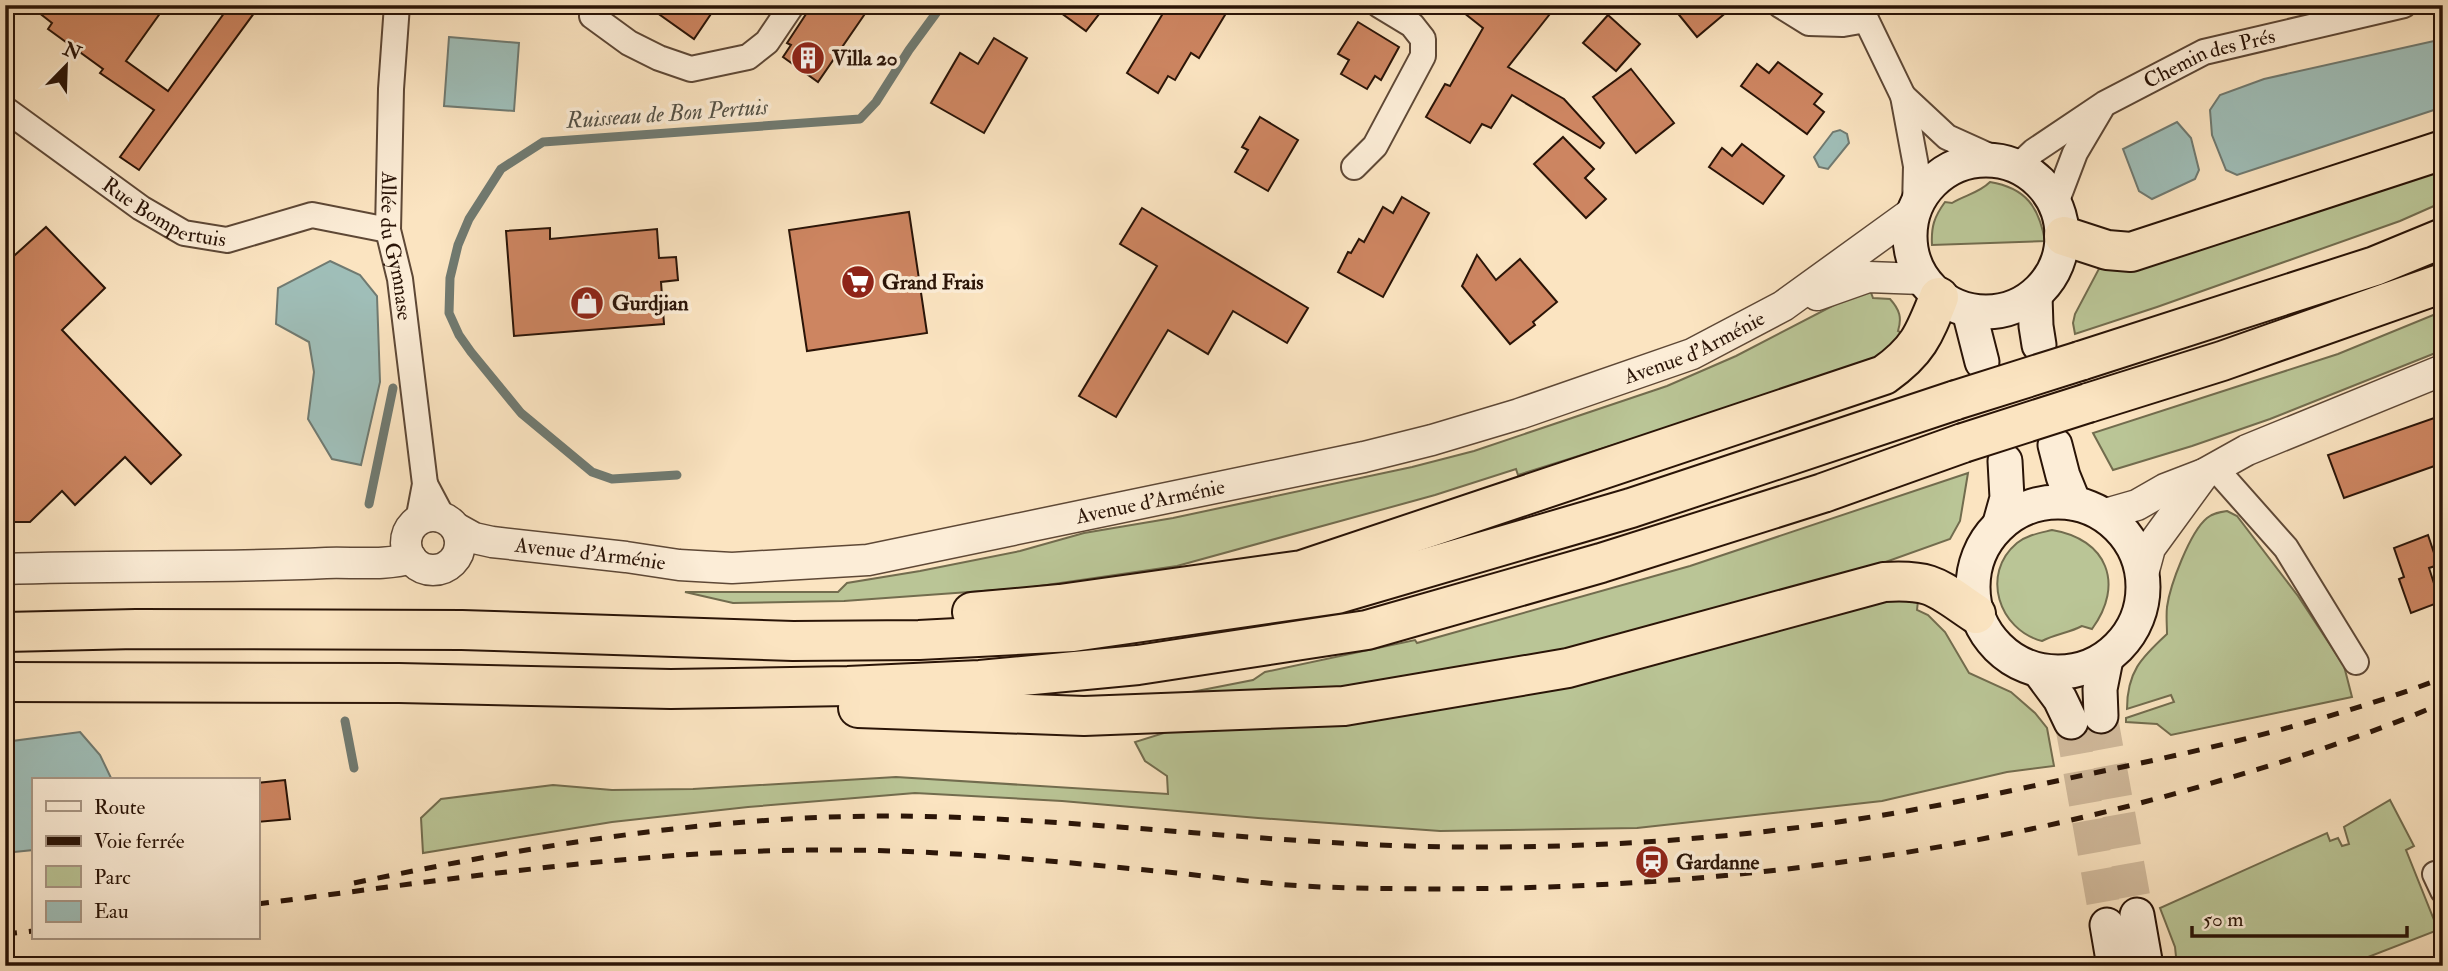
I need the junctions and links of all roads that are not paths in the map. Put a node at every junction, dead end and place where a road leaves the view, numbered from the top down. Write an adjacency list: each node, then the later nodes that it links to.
1 (397, 5): 16 (street, Allée du Gymnase)
2 (792, 5): 7 (street)
3 (1379, 5): 13 (street)
4 (1780, 5): 6 (street)
5 (2404, 5): 9 (street, Chemin des Prés)
6 (1862, 13): 8 (street)
7 (592, 16)
8 (1903, 96): 12 (street); 14 (street)
9 (2104, 104): 12 (street, Chemin des Prés); 15 (street)
10 (5, 109): 16 (street, Rue Bompertuis)
11 (2443, 150): 15 (highway)
12 (2008, 163): 14 (main road); 15 (main road)
13 (1354, 167)
14 (1914, 209): 19 (main road); 21 (street, Avenue d'Arménie)
15 (2060, 219): 20 (main road)
16 (388, 230): 30 (street, Allée du Gymnase)
17 (2443, 238): 35 (highway, bridge)
18 (2443, 283): 40 (highway, bridge)
19 (1943, 296): 20 (main road); 21 (street, Avenue d'Arménie); 23 (main road); 35 (highway)
20 (2035, 296): 22 (main road)
21 (1783, 306): 30 (street, Avenue d'Arménie)
22 (2039, 345)
23 (1982, 362)
24 (2443, 370): 27 (street)
25 (2055, 445): 28 (main road)
26 (2005, 461): 29 (main road)
27 (2210, 471): 28 (street); 32 (street); 37 (street)
28 (2088, 509): 29 (main road); 32 (main road)
29 (2000, 523): 33 (main road)
30 (432, 535): 31 (street, Avenue d'Arménie)
31 (5, 569)
32 (2143, 574): 36 (main road)
33 (1976, 614): 38 (main road); 40 (highway)
34 (5, 632): 35 (highway)
35 (573, 633)
36 (2106, 659): 38 (main road); 38 (main road)
37 (2356, 662)
38 (2040, 672)
39 (5, 682): 40 (highway)
40 (671, 689)
41 (2114, 966): 42 (main road)
42 (2146, 966)

